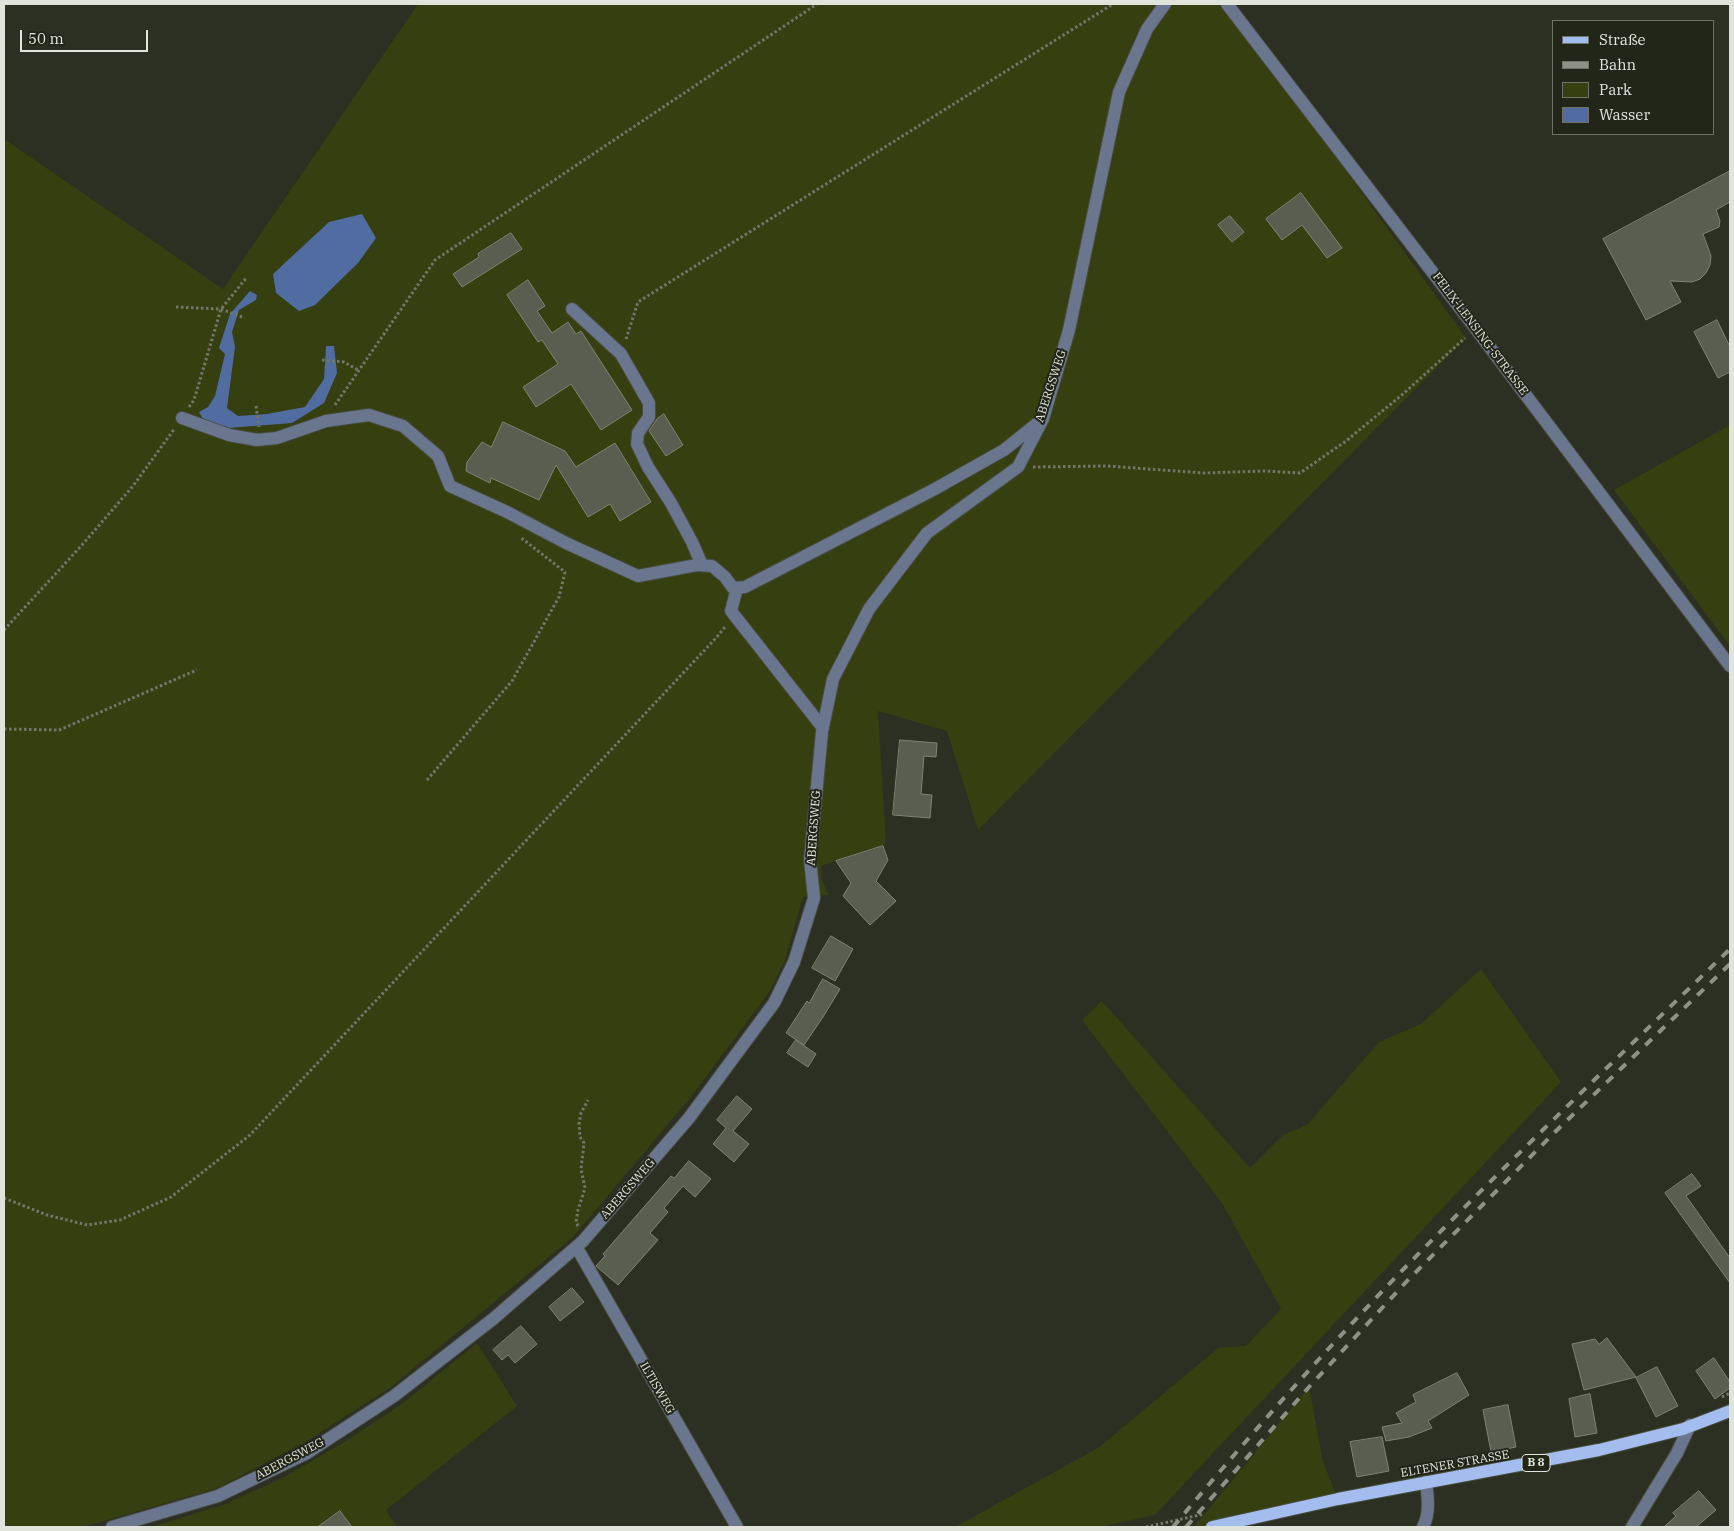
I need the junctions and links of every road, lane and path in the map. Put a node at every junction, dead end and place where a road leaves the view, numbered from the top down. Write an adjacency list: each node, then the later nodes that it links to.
1 (818, 4): 13 (path)
2 (1113, 4): 11 (path)
3 (1165, 4): 16 (street, ABERGSWEG)
4 (1228, 4): 10 (street, FELIX-LENSING-STRASSE)
5 (247, 277): 8 (path)
6 (176, 307): 8 (path)
7 (572, 309): 11 (street)
8 (223, 310): 9 (path); 15 (path)
9 (242, 317)
10 (1476, 328): 19 (path); 25 (street, FELIX-LENSING-STRASSE)
11 (622, 354): 21 (street)
12 (322, 360): 13 (path)
13 (358, 370): 17 (path)
14 (256, 406): 18 (path)
15 (182, 418): 17 (street); 24 (path)
16 (1042, 419): 19 (street, ABERGSWEG); 22 (street)
17 (332, 420): 21 (street)
18 (259, 428)
19 (1018, 467): 27 (street, ABERGSWEG)
20 (516, 534): 29 (path)
21 (702, 565): 22 (street)
22 (737, 588): 23 (street)
23 (732, 611): 27 (street); 31 (path)
24 (4, 630)
25 (1730, 666)
26 (196, 670): 28 (path)
27 (823, 728): 32 (street, ABERGSWEG)
28 (4, 729)
29 (427, 780)
30 (588, 1100): 32 (path)
31 (4, 1198)
32 (580, 1245): 36 (street, ABERGSWEG); 37 (street, ILTISWEG)
33 (1730, 1411): 34 (main road, ELTENER STRASSE / B 8)
34 (1690, 1425): 35 (main road, ELTENER STRASSE / B 8); 40 (street)
35 (1426, 1482): 38 (main road, ELTENER STRASSE / B 8); 39 (street)
36 (112, 1527)
37 (737, 1527)
38 (1212, 1527)
39 (1423, 1527)
40 (1632, 1527)

